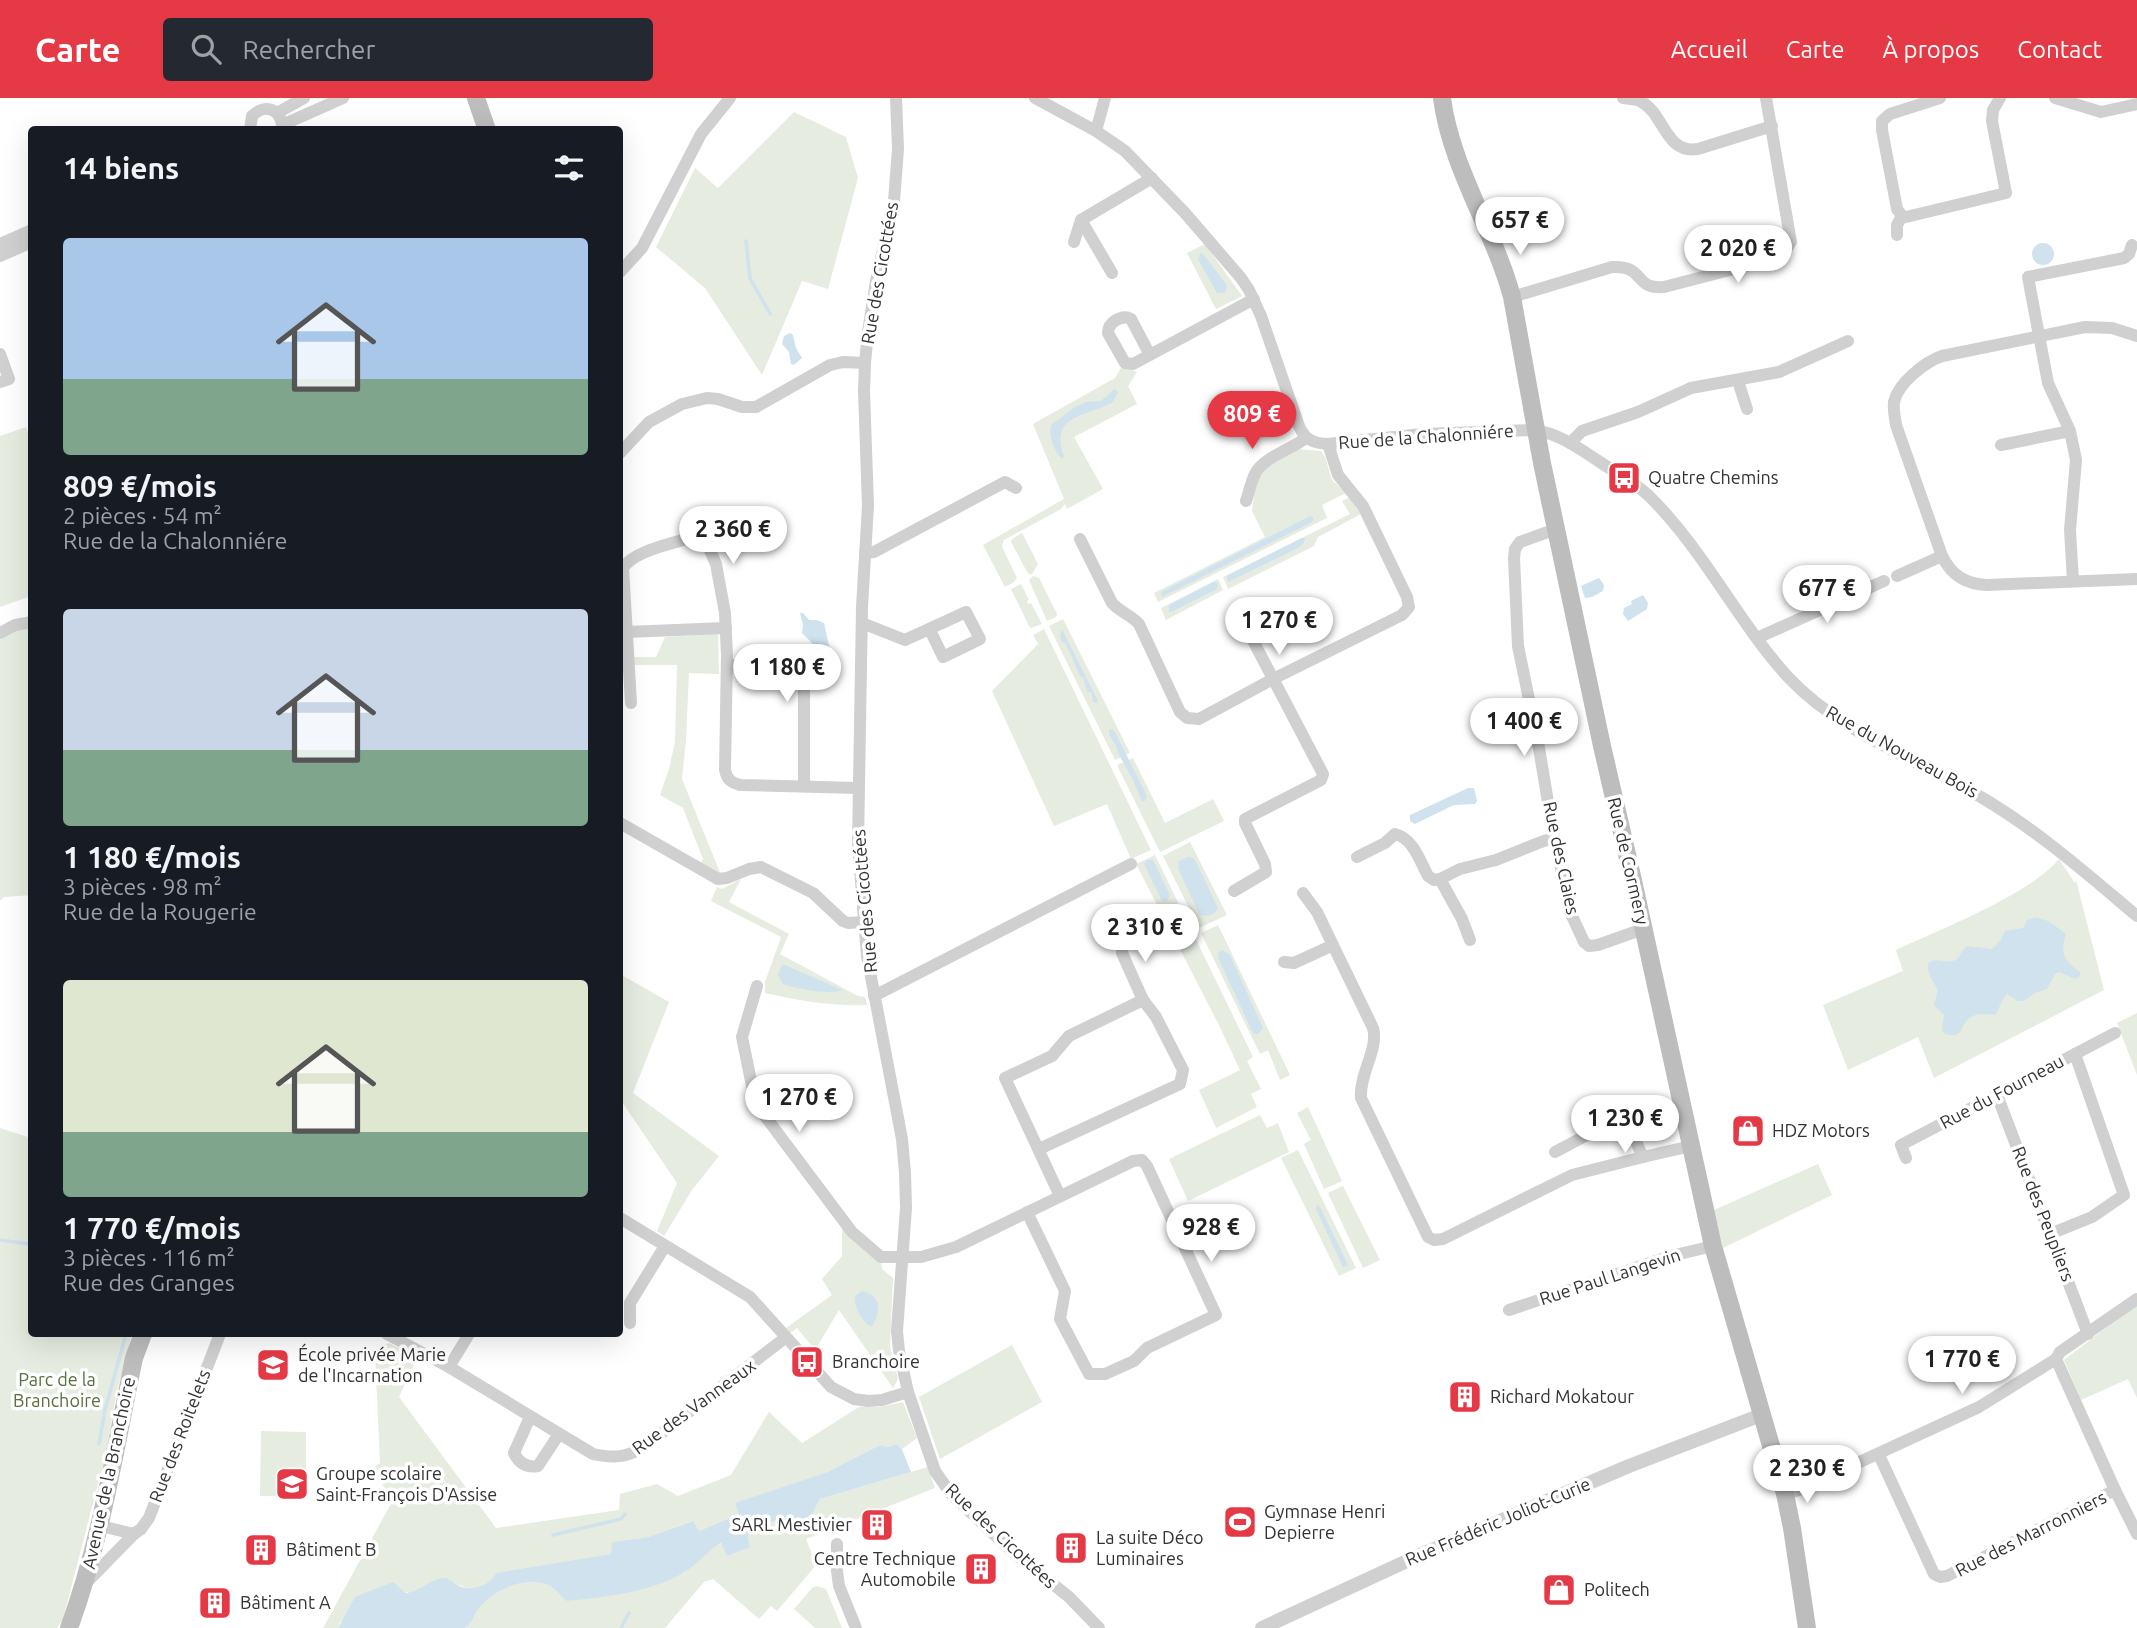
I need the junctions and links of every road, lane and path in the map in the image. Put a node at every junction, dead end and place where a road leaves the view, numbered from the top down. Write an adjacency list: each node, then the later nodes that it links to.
1 (304, 98): 18 (street)
2 (343, 98): 21 (street)
3 (476, 98): 22 (main road)
4 (730, 98): 35 (street)
5 (896, 98): 44 (street, Rue des Cicottées)
6 (1035, 98): 24 (street)
7 (1105, 98): 24 (street)
8 (1442, 98): 37 (main road, Rue de Cormery)
9 (1623, 98): 23 (street)
10 (1766, 98): 23 (street)
11 (1940, 98): 26 (street)
12 (1985, 98): 17 (street)
13 (2000, 98): 17 (street)
14 (2054, 98): 16 (street)
15 (257, 104): 18 (street); 19 (street)
16 (2137, 104)
17 (1993, 110): 26 (street)
18 (277, 113): 20 (street)
19 (248, 126)
20 (282, 126)
21 (284, 126)
22 (486, 126)
23 (1772, 126): 37 (street)
24 (1096, 131): 25 (street)
25 (1152, 178): 27 (street); 38 (street)
26 (1902, 216): 29 (street)
27 (1081, 220): 30 (street); 36 (street)
28 (28, 232): 31 (street)
29 (1896, 235)
30 (1074, 242)
31 (0, 244)
32 (28, 244): 34 (street)
33 (2132, 245): 39 (street)
34 (0, 256)
35 (623, 269)
36 (1112, 273)
37 (1512, 297): 48 (main road, Rue de Cormery)
38 (1254, 299): 43 (street); 50 (street)
39 (2039, 336): 40 (street); 49 (street); 60 (street)
40 (2137, 336)
41 (1849, 341): 45 (street)
42 (0, 354): 46 (street)
43 (1150, 355)
44 (865, 363): 54 (street); 59 (street, Rue des Cicottées)
45 (1738, 381): 47 (street); 51 (street)
46 (0, 382)
47 (1747, 409)
48 (1535, 430): 51 (street, Rue du Nouveau Bois); 52 (street, Rue de la Chalonniére); 57 (main road, Rue de Cormery)
49 (2070, 431): 53 (street); 65 (street)
50 (1306, 438): 52 (street, Rue de la Chalonniére); 56 (street)
51 (1570, 443): 74 (street, Rue du Nouveau Bois)
52 (1328, 444): 76 (street)
53 (2001, 446)
54 (623, 450)
55 (1016, 488): 59 (street)
56 (1246, 501)
57 (1556, 529): 81 (street, Rue des Claies); 89 (main road, Rue de Cormery)
58 (1080, 538): 76 (street)
59 (865, 553): 68 (street, Rue des Cicottées)
60 (1942, 556): 62 (street); 65 (street)
61 (623, 568): 69 (street)
62 (1897, 576)
63 (2137, 579): 65 (street)
64 (1884, 581): 74 (street)
65 (2073, 581)
66 (623, 593): 72 (street)
67 (28, 622): 73 (street)
68 (862, 623): 70 (street); 79 (street, Rue des Cicottées)
69 (726, 628): 72 (street); 75 (street)
70 (930, 630)
71 (1248, 631): 76 (street)
72 (626, 632): 77 (street)
73 (0, 633)
74 (1757, 638): 87 (street, Rue du Nouveau Bois)
75 (727, 665): 78 (street); 78 (street)
76 (1273, 679): 85 (street)
77 (631, 703)
78 (804, 786): 79 (street)
79 (858, 788): 88 (street, Rue des Cicottées)
80 (623, 825): 88 (street)
81 (1555, 838): 84 (street); 89 (street, Rue des Claies)
82 (1357, 857): 84 (street)
83 (1131, 864): 95 (street)
84 (1440, 879): 91 (street)
85 (1234, 891)
86 (1303, 893): 92 (street)
87 (2137, 916)
88 (863, 922): 95 (street, Rue des Cicottées)
89 (1643, 929): 100 (main road, Rue de Cormery)
90 (1124, 931): 96 (street)
91 (1470, 940)
92 (1331, 946): 93 (street); 103 (street)
93 (1284, 962)
94 (757, 986): 111 (street)
95 (874, 996): 111 (street, Rue des Cicottées)
96 (1143, 1000): 101 (street); 101 (street)
97 (2115, 1033): 98 (street, Rue du Fourneau)
98 (2075, 1054): 99 (street, Rue du Fourneau); 108 (street)
99 (1997, 1095): 104 (street, Rue du Fourneau); 108 (street, Rue des Peupliers)
100 (1691, 1146): 103 (street); 110 (main road, Rue de Cormery)
101 (1040, 1149): 105 (street)
102 (1555, 1152): 103 (street)
103 (1643, 1157)
104 (1906, 1158)
105 (1060, 1196): 106 (street); 106 (street)
106 (1027, 1212): 111 (street)
107 (623, 1220): 109 (street)
108 (2050, 1234): 115 (street, Rue des Peupliers)
109 (664, 1246): 114 (street); 120 (street)
110 (1713, 1246): 113 (street, Rue Paul Langevin); 124 (main road, Rue de Cormery)
111 (903, 1257): 123 (street, Rue des Cicottées)
112 (2137, 1299): 115 (street)
113 (1509, 1310)
114 (630, 1323)
115 (2088, 1334): 121 (street)
116 (142, 1337): 130 (main road, Avenue de la Branchoire)
117 (219, 1337): 131 (street, Rue des Roitelets)
118 (393, 1337): 122 (street, Rue des Vanneaux)
119 (467, 1337): 122 (street)
120 (785, 1338): 123 (street); 126 (street, Rue des Vanneaux)
121 (2056, 1359): 127 (street); 128 (street, Rue des Marronniers)
122 (449, 1367): 125 (street, Rue des Vanneaux)
123 (908, 1392): 137 (street, Rue des Cicottées)
124 (1761, 1415): 129 (main road, Rue de Cormery); 138 (street, Rue Frédéric Joliot-Curie)
125 (530, 1417): 126 (street, Rue des Vanneaux); 126 (street)
126 (559, 1434)
127 (1879, 1455): 128 (street, Rue des Marronniers); 129 (street)
128 (2115, 1490): 132 (street)
129 (1785, 1494): 139 (main road, Rue de Cormery)
130 (100, 1524): 131 (street); 134 (main road, Avenue de la Branchoire)
131 (134, 1534): 134 (street, Rue des Roitelets)
132 (2137, 1534)
133 (837, 1544): 136 (street)
134 (85, 1583): 135 (main road, Avenue de la Branchoire)
135 (72, 1620)
136 (856, 1628)
137 (1099, 1628)
138 (1262, 1628)
139 (1807, 1628)

